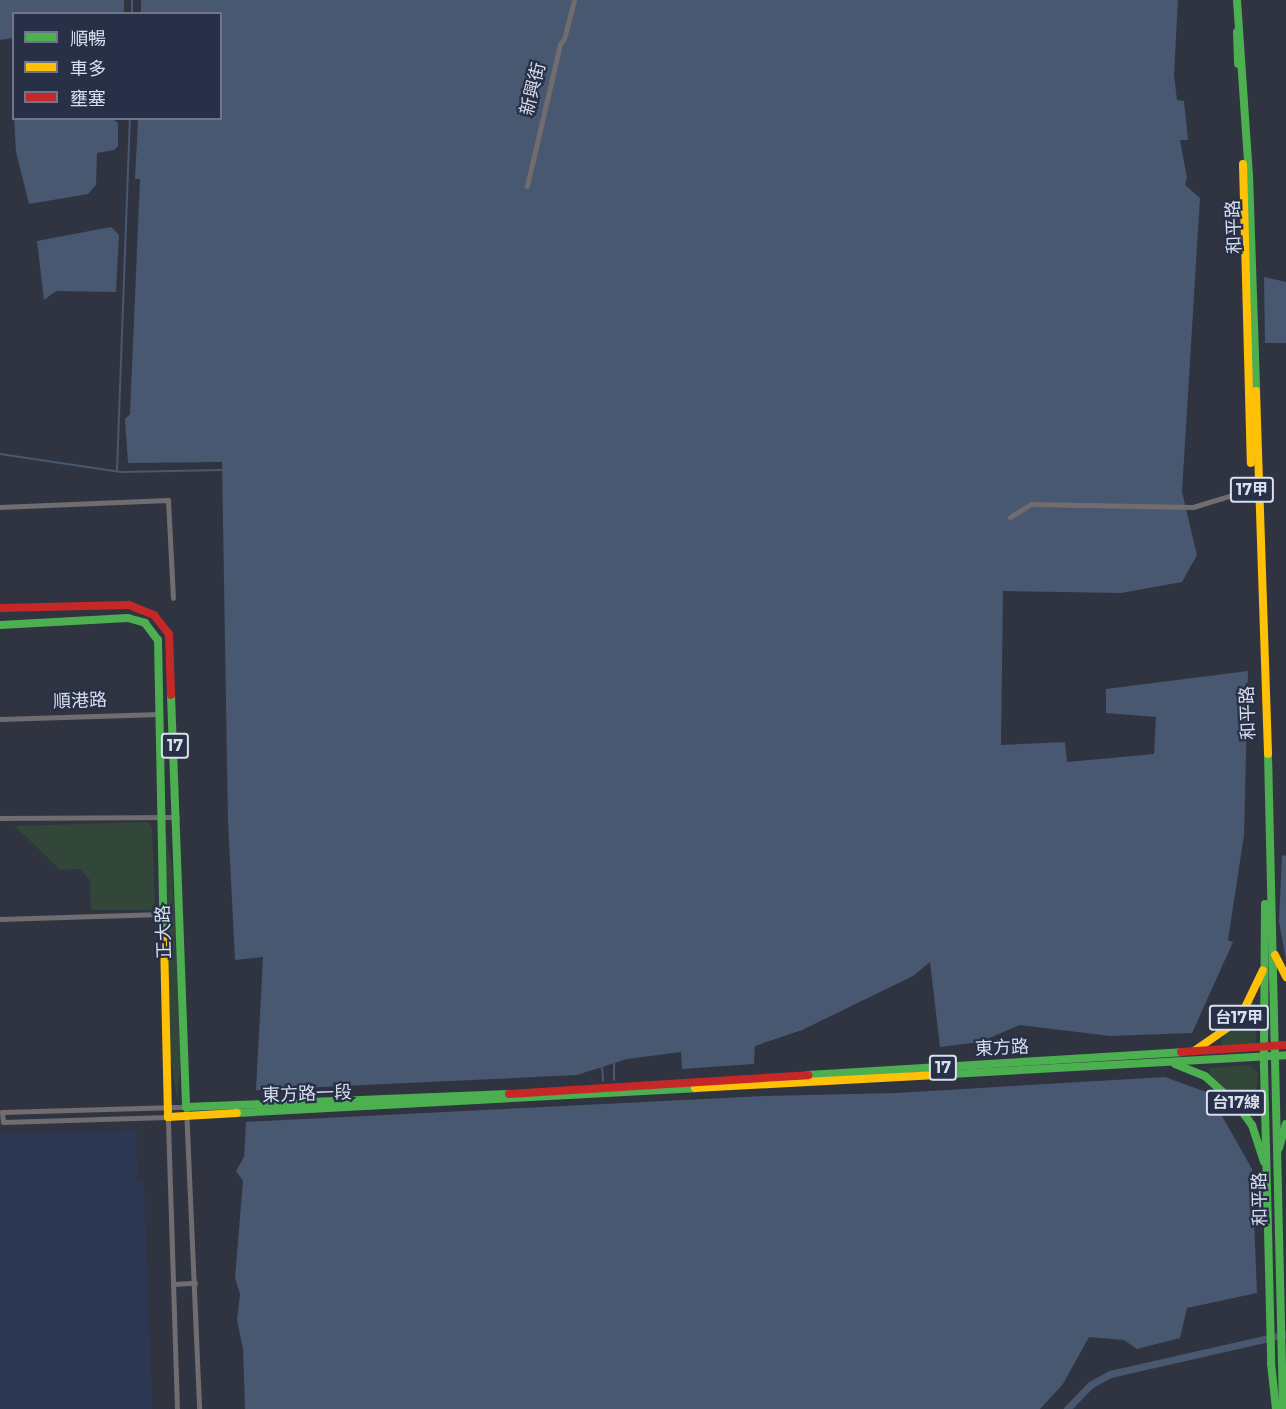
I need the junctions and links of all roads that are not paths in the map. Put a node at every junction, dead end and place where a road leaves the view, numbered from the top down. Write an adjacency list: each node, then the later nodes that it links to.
1 (574, 0): 4 (street, 新興街)
2 (1237, 0): 3 (main road, 和平路 / 17甲)
3 (1238, 16): 5 (main road, 和平路 / 17甲); 18 (main road, 和平路 / 17甲)
4 (527, 186)
5 (1252, 489): 7 (street); 19 (main road, 和平路 / 17甲)
6 (0, 507): 8 (street)
7 (1010, 517)
8 (173, 598)
9 (0, 608): 14 (main road, 正大路 / 17)
10 (0, 625): 11 (main road, 正大路 / 17)
11 (160, 714): 12 (street, 順港路); 13 (main road, 正大路 / 17)
12 (0, 719)
13 (159, 817): 14 (street); 15 (street); 16 (main road, 正大路 / 17)
14 (177, 817): 31 (main road, 正大路 / 17)
15 (0, 818)
16 (162, 914): 17 (street); 30 (main road, 正大路 / 17)
17 (0, 919)
18 (1274, 952): 20 (main road); 22 (main road, 和平路 / 17甲)
19 (1265, 964): 23 (main road, 和平路 / 17甲); 24 (main road, 台17甲)
20 (1286, 976)
21 (1286, 1045): 22 (main road, 東方路)
22 (1273, 1046): 23 (main road, 東方路 / 17); 26 (main road, 和平路)
23 (1263, 1047): 24 (main road, 東方路 / 17); 27 (main road, 和平路 / 17甲)
24 (1191, 1053): 29 (main road, 東方路 / 17)
25 (1286, 1055): 26 (main road, 東方路)
26 (1274, 1056): 27 (main road, 東方路); 34 (main road, 和平路)
27 (1264, 1057): 28 (main road, 東方路 / 17); 34 (main road, 和平路)
28 (1163, 1062): 29 (main road, 東方路 / 17); 34 (main road, 台17線)
29 (612, 1091): 31 (main road, 東方路一段 / 17)
30 (168, 1107): 31 (street, 東方路一段); 32 (main road, 正大路 / 17); 32 (street, 東方路一段)
31 (186, 1111): 32 (main road, 東方路一段 / 17); 35 (street, 正大路)
32 (168, 1117): 36 (street, 正大路)
33 (1286, 1124): 34 (main road, 台17線)
34 (1272, 1181): 37 (main road, 和平路)
35 (195, 1283): 36 (street); 39 (street, 正大路)
36 (173, 1284): 38 (street, 正大路)
37 (1275, 1340): 40 (main road, 和平路); 41 (main road, 和平路)
38 (177, 1409)
39 (199, 1409)
40 (1276, 1409)
41 (1283, 1409)

